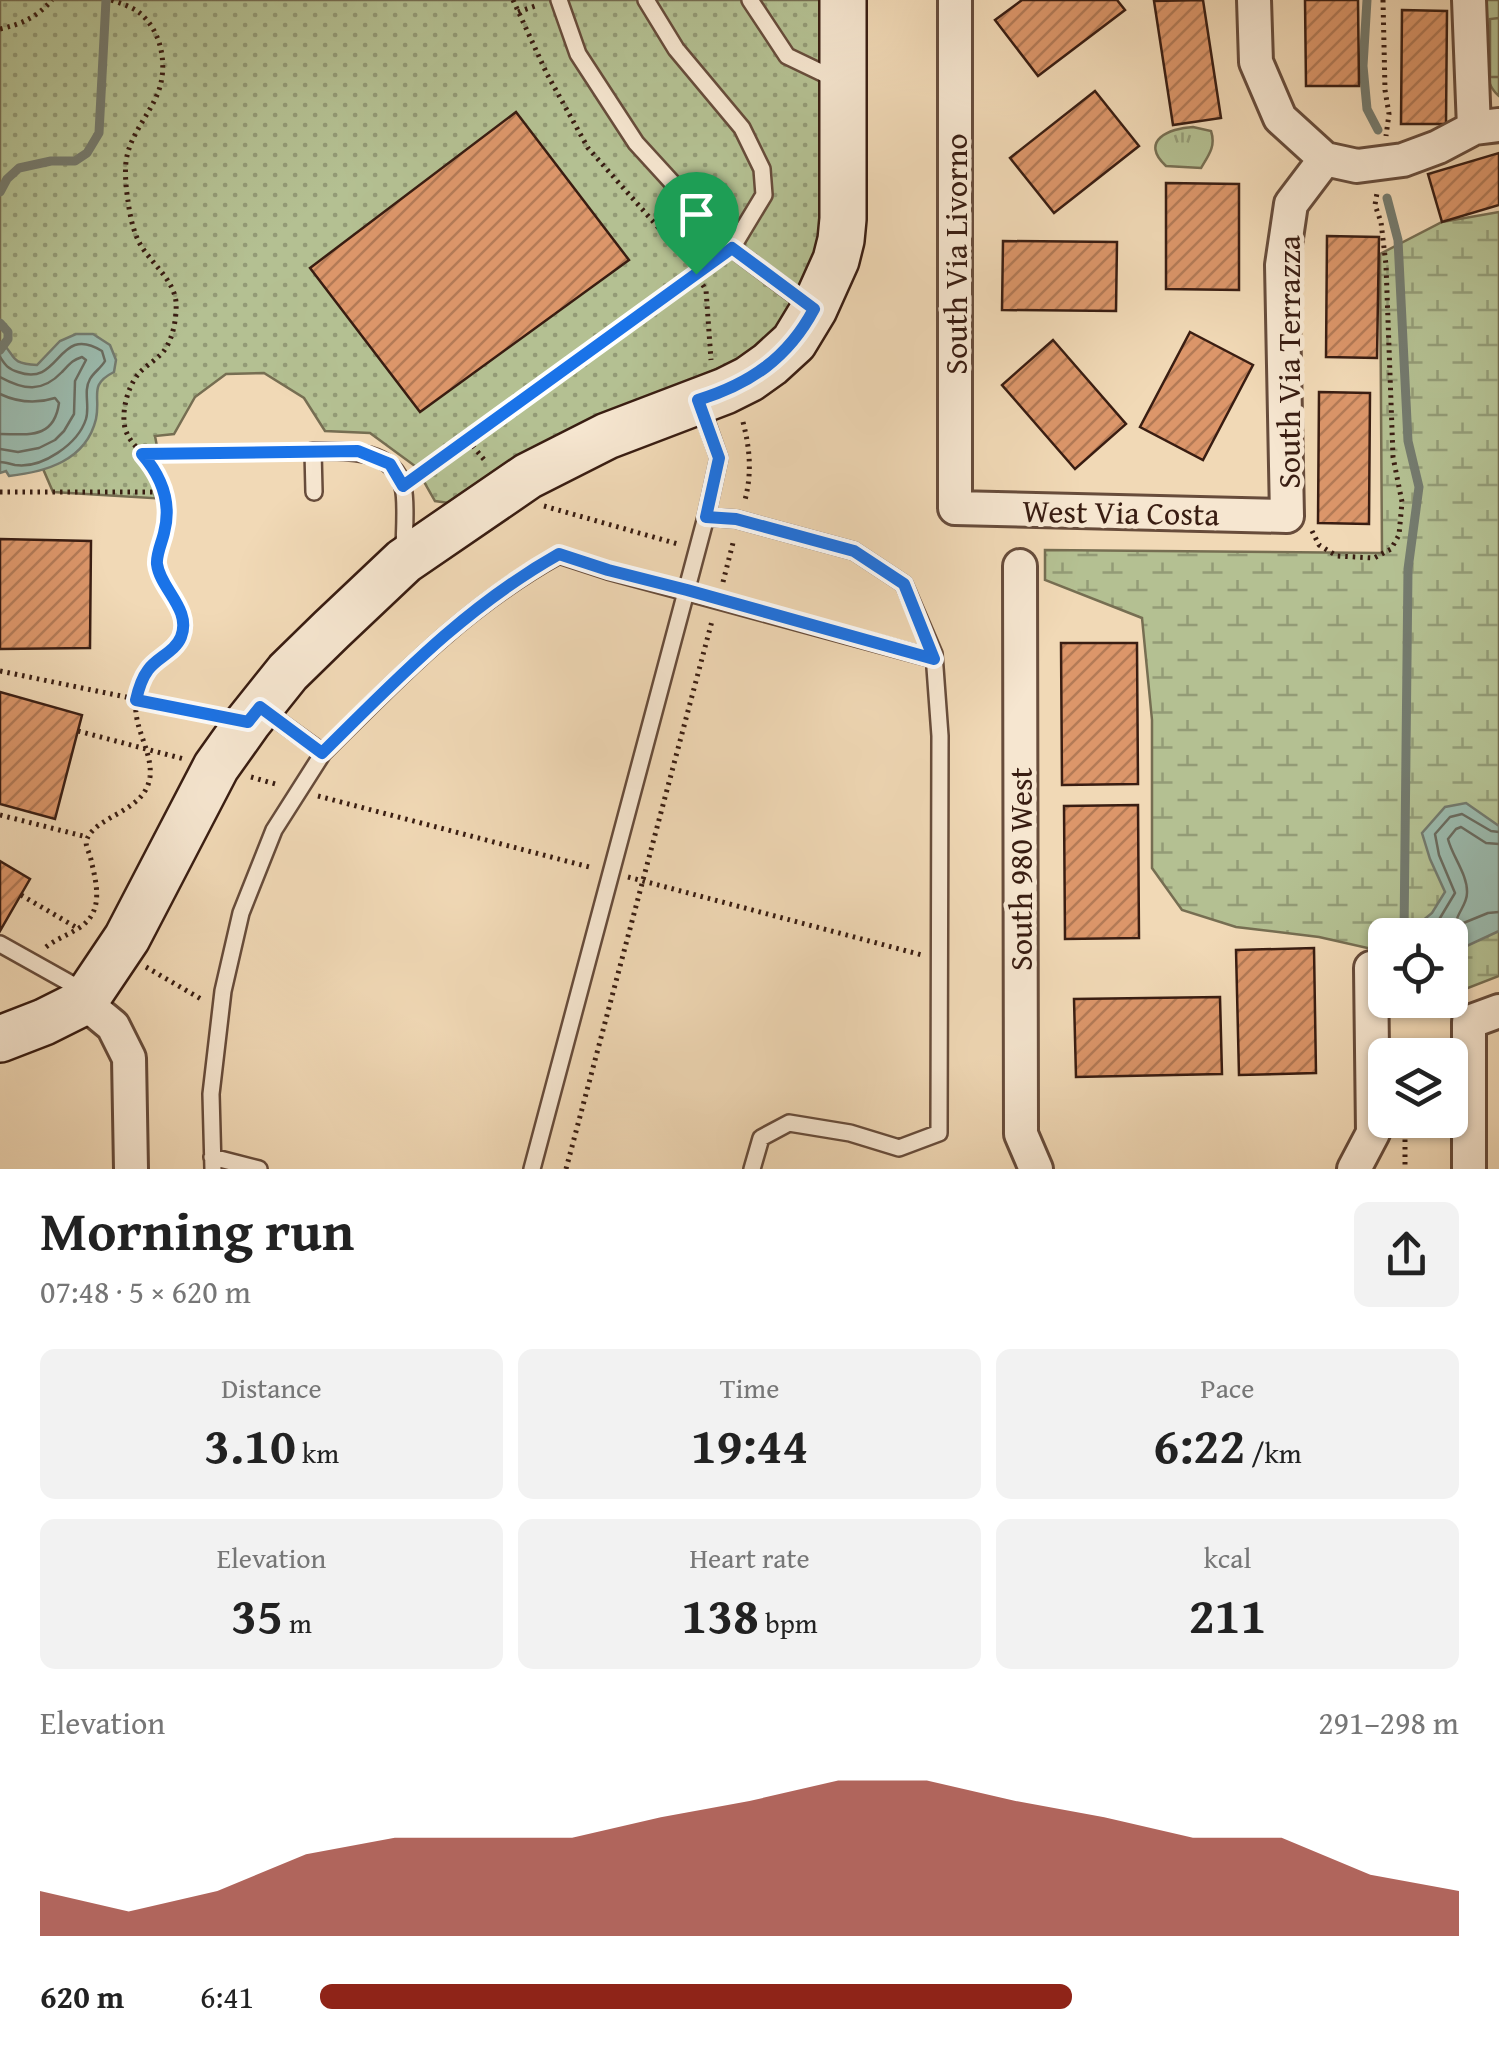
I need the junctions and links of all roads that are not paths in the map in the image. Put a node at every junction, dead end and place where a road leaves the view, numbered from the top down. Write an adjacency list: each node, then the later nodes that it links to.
1 (559, 0): 11 (lane)
2 (646, 0): 11 (lane)
3 (750, 0): 8 (lane)
4 (844, 0): 8 (street)
5 (955, 0): 15 (street, South Via Livorno)
6 (1254, 0): 10 (street)
7 (1469, 0): 9 (street)
8 (843, 84): 12 (street)
9 (1486, 126): 10 (street)
10 (1325, 159): 17 (street, South Via Terrazza)
11 (732, 248): 12 (lane)
12 (814, 309): 13 (street)
13 (698, 400): 16 (lane); 18 (street)
14 (314, 492): 18 (lane)
15 (955, 508): 17 (street, West Via Costa)
16 (706, 517): 20 (lane); 21 (lane)
17 (1299, 522)
18 (404, 561): 22 (street)
19 (1020, 566): 34 (street, South 980 West)
20 (687, 590): 21 (lane); 23 (lane); 32 (lane)
21 (934, 659): 33 (lane)
22 (254, 714): 23 (lane); 25 (street)
23 (322, 753): 29 (lane)
24 (0, 944): 25 (lane)
25 (87, 998): 28 (street); 30 (street)
26 (1484, 1017): 36 (street)
27 (1372, 1018): 35 (street)
28 (0, 1040)
29 (212, 1163): 31 (lane)
30 (131, 1169)
31 (258, 1169)
32 (532, 1169)
33 (752, 1169)
34 (1036, 1169)
35 (1354, 1169)
36 (1469, 1169)

